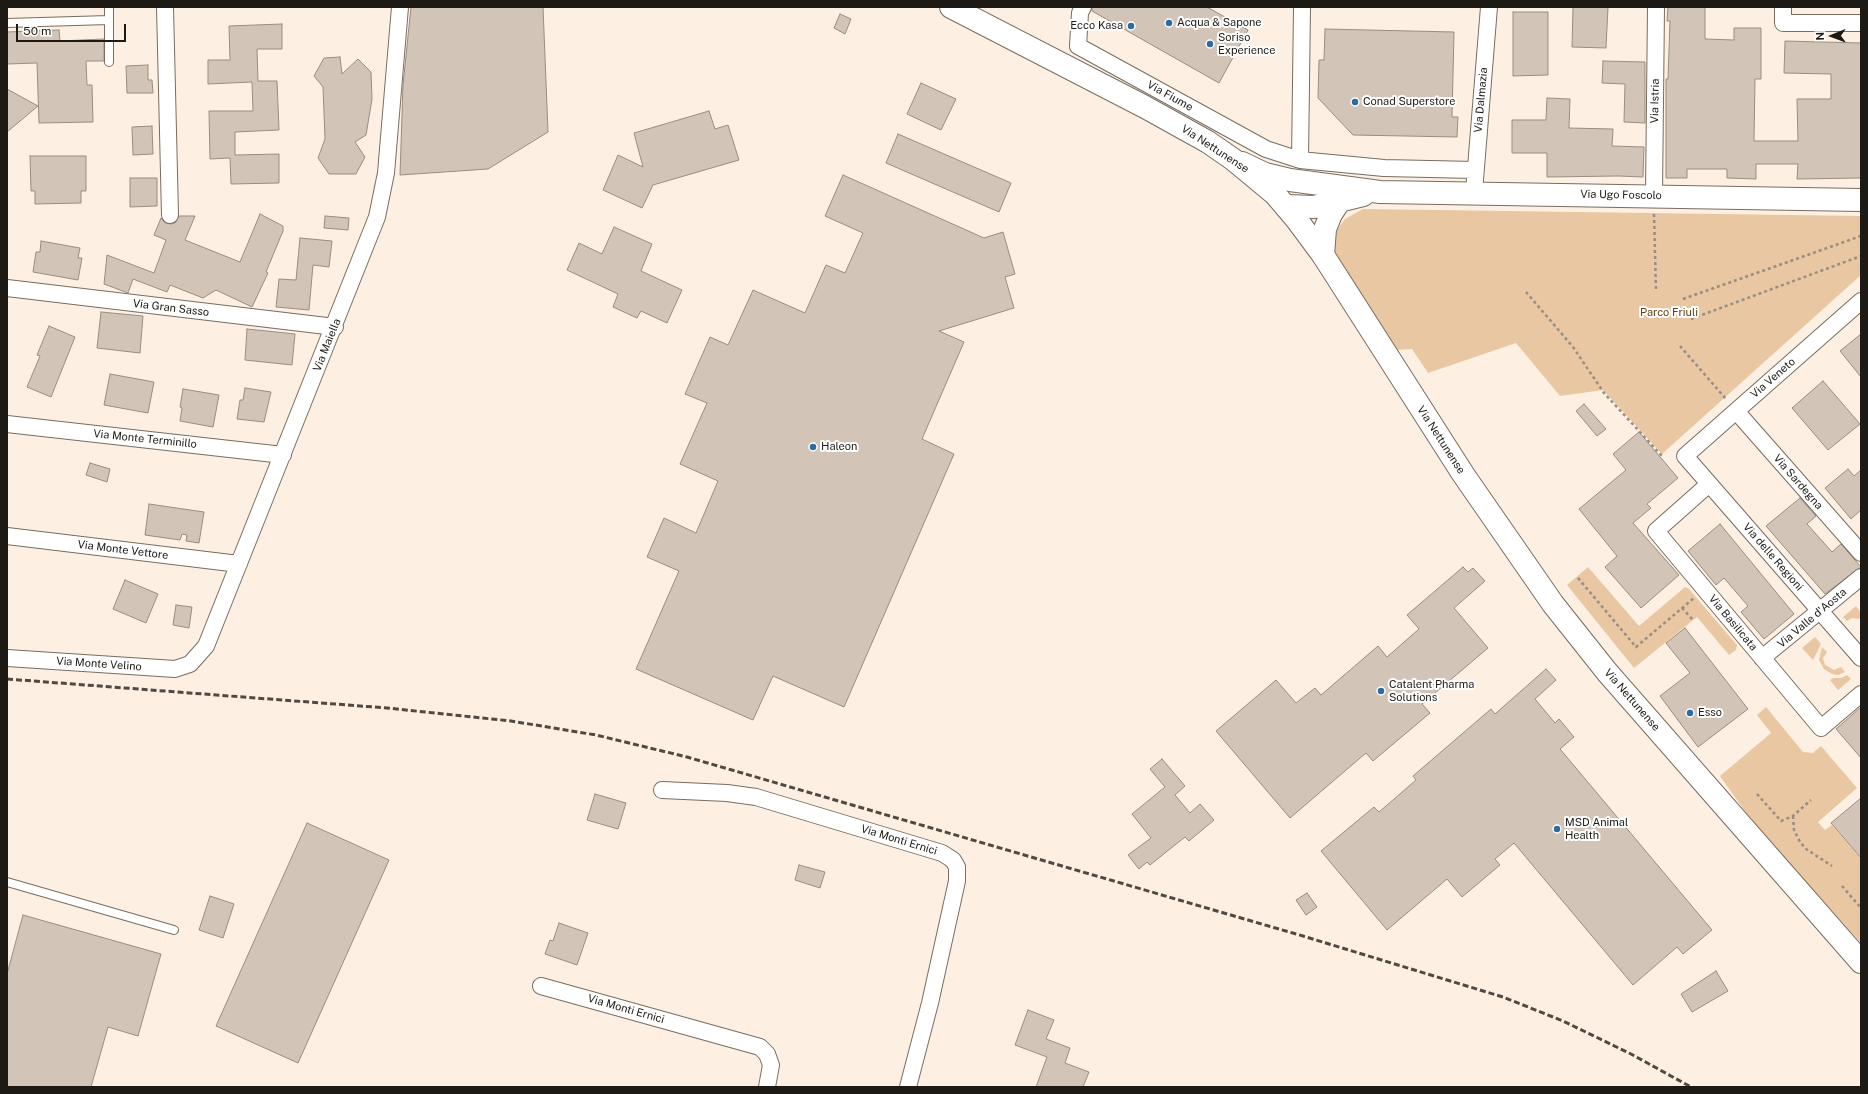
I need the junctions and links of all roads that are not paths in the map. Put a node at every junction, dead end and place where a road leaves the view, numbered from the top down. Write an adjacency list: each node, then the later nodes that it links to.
1 (109, 7): 10 (lane)
2 (165, 7): 23 (street)
3 (400, 7): 27 (street, Via Maiella)
4 (951, 7): 14 (main road, Via Nettunense)
5 (1083, 7): 15 (street, Via Fiume)
6 (1489, 7): 17 (street, Via Dalmazia)
7 (1656, 7): 21 (street, Via Istria)
8 (1783, 7): 12 (street)
9 (1302, 9): 15 (street)
10 (109, 20): 11 (lane); 13 (lane)
11 (7, 23)
12 (1861, 23)
13 (109, 62)
14 (1234, 160): 18 (main road, Via Ugo Foscolo); 22 (main road, Via Nettunense)
15 (1300, 160): 16 (street, Via Fiume)
16 (1341, 165): 17 (street, Via Fiume); 18 (street)
17 (1475, 170): 19 (street, Via Dalmazia)
18 (1335, 191): 19 (main road, Via Ugo Foscolo); 22 (main road, Via Ugo Foscolo); 24 (main road)
19 (1474, 192): 21 (main road, Via Ugo Foscolo)
20 (1861, 200): 21 (main road, Via Ugo Foscolo)
21 (1654, 203)
22 (1286, 206): 24 (main road, Via Nettunense)
23 (170, 215)
24 (1322, 255): 46 (main road, Via Nettunense)
25 (7, 288): 27 (street, Via Gran Sasso)
26 (1861, 301): 28 (street, Via Veneto)
27 (335, 326): 30 (street, Via Maiella)
28 (1731, 405): 31 (street, Via Veneto); 34 (street, Via Sardegna)
29 (7, 424): 30 (street, Via Monte Terminillo)
30 (283, 455): 35 (street, Via Maiella)
31 (1684, 456): 32 (street, Via delle Regioni)
32 (1709, 484): 37 (street, Via delle Regioni); 39 (street, Via Basilicata)
33 (7, 536): 35 (street, Via Monte Vettore)
34 (1861, 553)
35 (239, 564): 41 (street, Via Maiella)
36 (1861, 576): 37 (street, Via Valle d'Aosta)
37 (1820, 611): 39 (street, Via Valle d'Aosta); 40 (street, Via delle Regioni)
38 (7, 658): 41 (street, Via Monte Velino)
39 (1762, 658): 42 (street, Via Basilicata)
40 (1861, 658)
41 (190, 664)
42 (1861, 694)
43 (662, 790): 49 (street, Via Monti Ernici)
44 (7, 882): 45 (lane)
45 (174, 930)
46 (1861, 962)
47 (541, 986): 48 (street, Via Monti Ernici)
48 (768, 1087)
49 (908, 1087)

